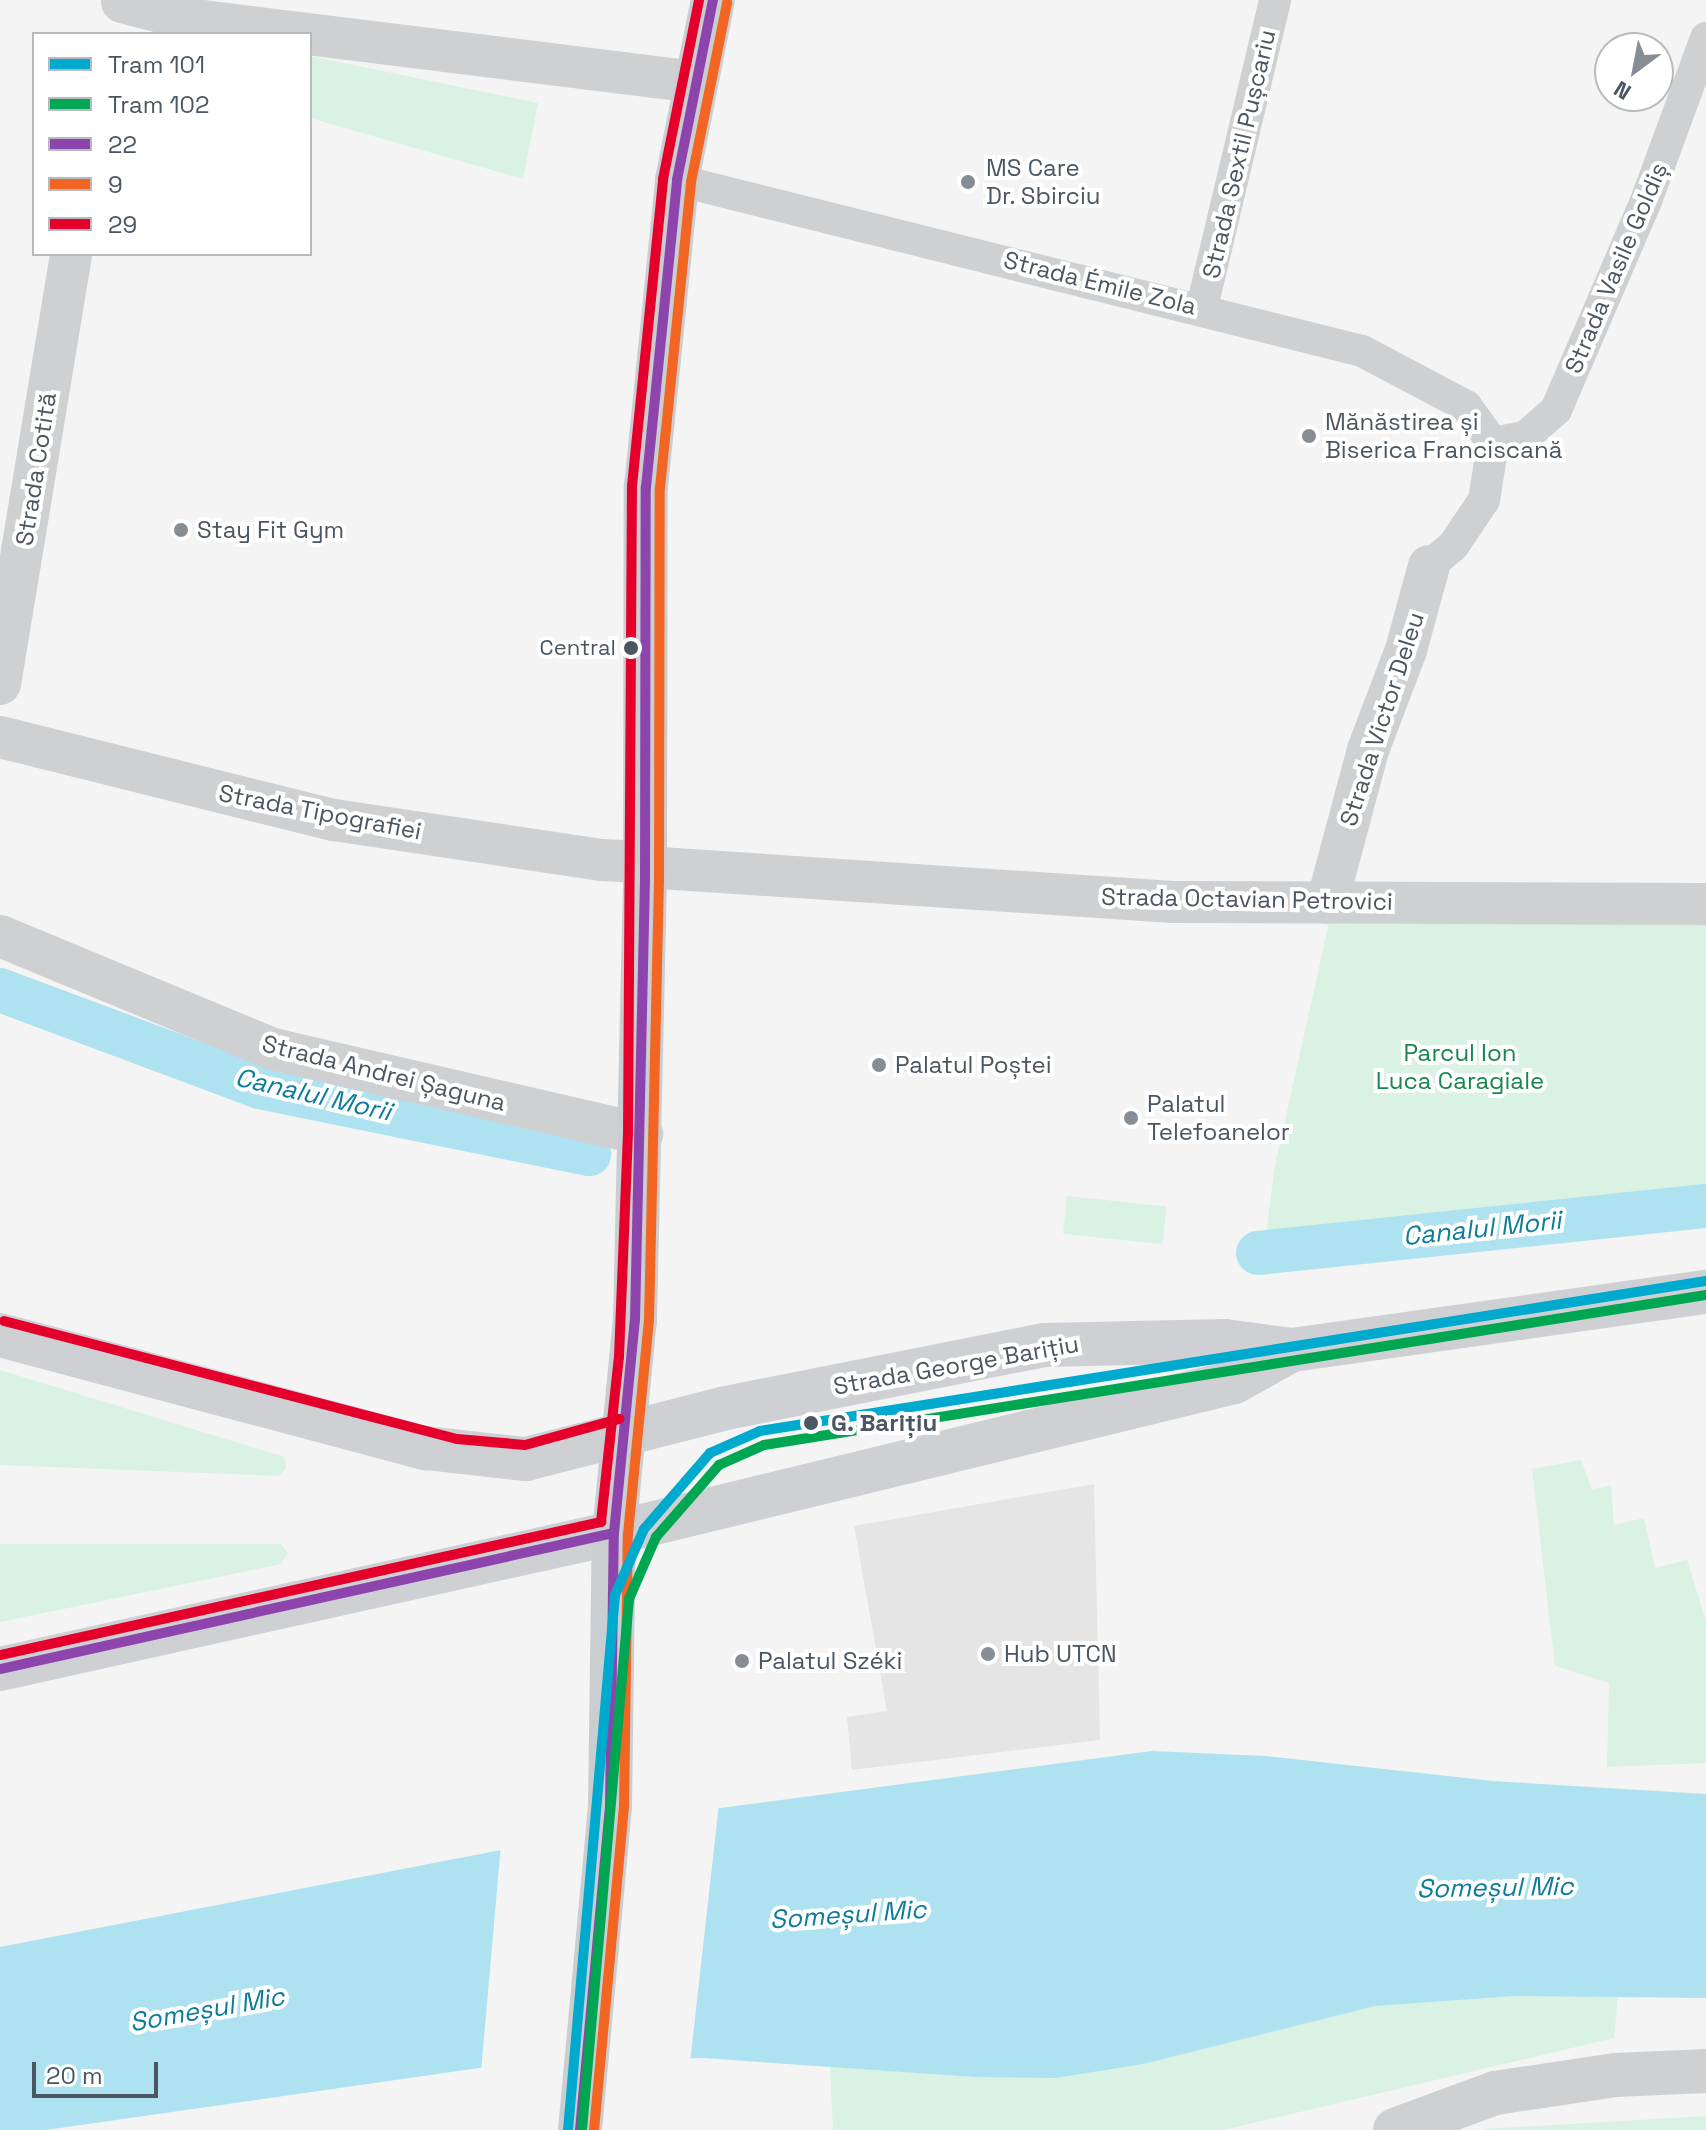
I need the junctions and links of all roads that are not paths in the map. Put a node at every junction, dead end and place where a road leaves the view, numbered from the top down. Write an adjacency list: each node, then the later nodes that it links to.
1 (713, 0): 7 (main road)
2 (1275, 0): 10 (street, Strada Sextil Pușcariu)
3 (120, 12): 4 (street)
4 (292, 32)
5 (312, 34): 7 (street)
6 (1706, 38): 11 (street, Strada Vasile Goldiș)
7 (696, 82): 8 (main road)
8 (677, 180): 10 (street, Strada Émile Zola); 15 (main road)
9 (71, 256): 13 (street, Strada Cotită)
10 (1202, 307): 11 (street, Strada Émile Zola)
11 (1493, 443): 12 (street)
12 (1441, 556): 16 (street, Strada Victor Deleu)
13 (0, 684)
14 (0, 737): 15 (street, Strada Tipografiei)
15 (645, 865): 16 (street, Strada Octavian Petrovici); 19 (main road)
16 (1327, 903): 17 (street, Strada Octavian Petrovici)
17 (1706, 904)
18 (0, 936): 19 (street, Strada Andrei Șaguna)
19 (642, 1134): 23 (main road)
20 (1706, 1292): 22 (main road, Strada George Barițiu)
21 (0, 1335): 23 (main road, Strada George Barițiu)
22 (1292, 1350): 23 (main road, Strada George Barițiu); 24 (main road, Strada George Barițiu)
23 (623, 1433): 24 (main road)
24 (614, 1533): 25 (main road, Strada George Barițiu); 27 (main road)
25 (0, 1669)
26 (1706, 2071): 28 (street)
27 (582, 2114)
28 (1395, 2130)

